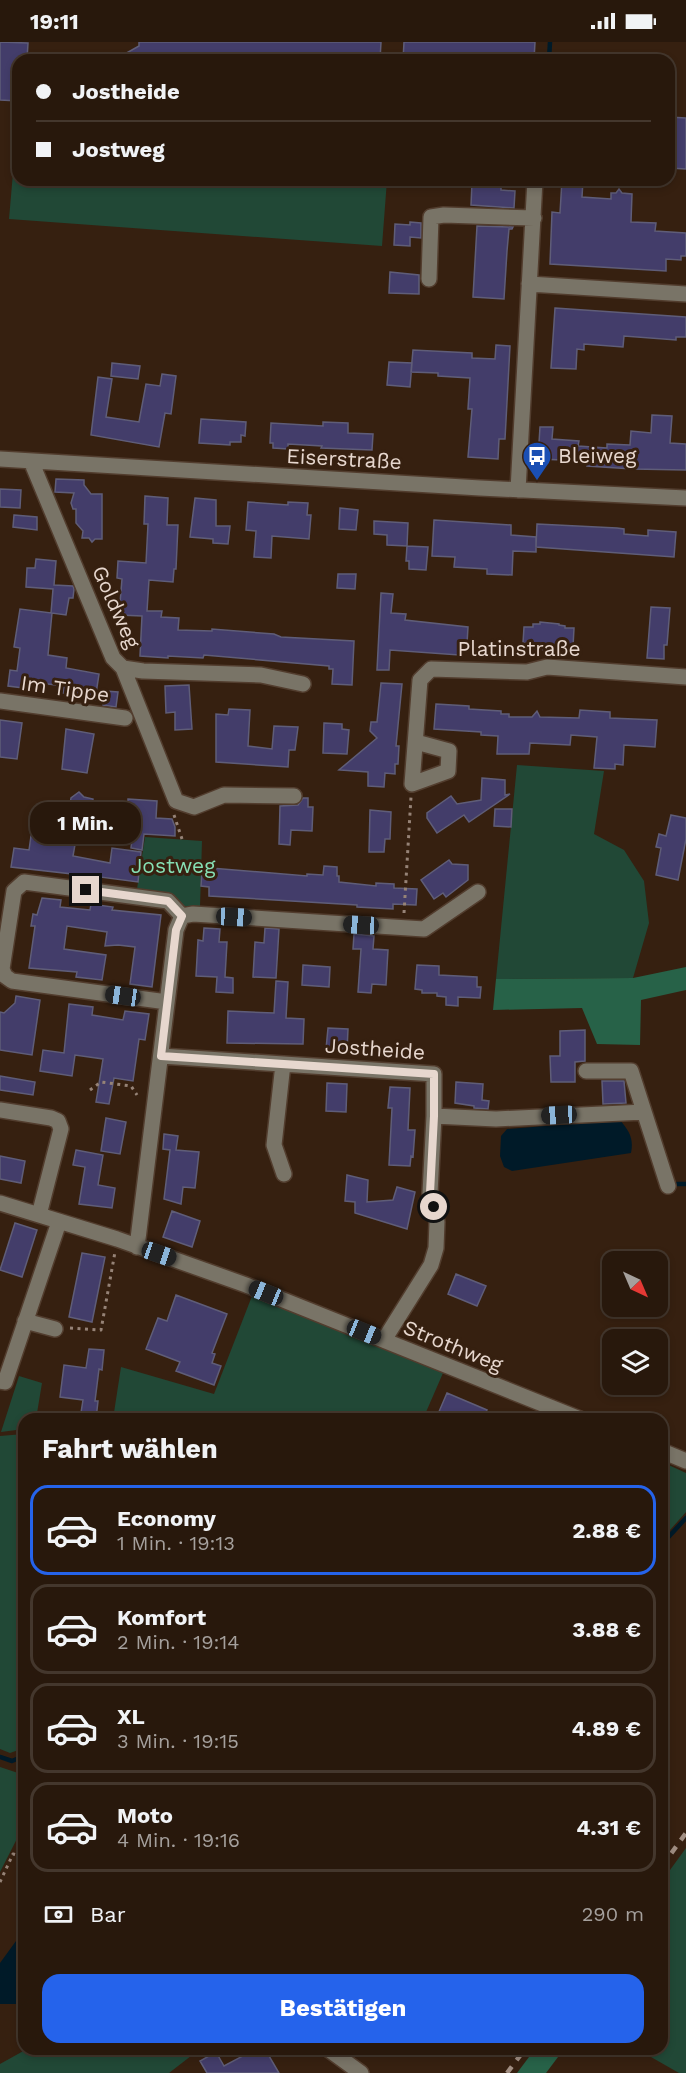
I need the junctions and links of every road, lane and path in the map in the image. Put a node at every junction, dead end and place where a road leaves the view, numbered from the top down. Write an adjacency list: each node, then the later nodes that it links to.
1 (535, 186): 2 (street)
2 (534, 218): 3 (street); 4 (street)
3 (429, 279)
4 (529, 284): 5 (street); 8 (street)
5 (686, 294)
6 (0, 459): 7 (street, Eiserstraße)
7 (31, 461): 8 (street, Eiserstraße); 10 (street, Goldweg)
8 (518, 490): 9 (street, Eiserstraße)
9 (686, 498)
10 (123, 668): 12 (street, Goldweg); 17 (street)
11 (686, 672): 15 (street, Platinstraße)
12 (303, 684)
13 (0, 701): 14 (street, Im Tippe)
14 (125, 718)
15 (416, 742): 16 (street, Platinstraße); 16 (street)
16 (412, 784): 20 (path)
17 (294, 796)
18 (478, 892): 20 (street)
19 (182, 916): 20 (street); 21 (street); 21 (street)
20 (403, 927)
21 (167, 1002): 22 (street)
22 (161, 1056): 23 (street, Jostheide); 36 (street)
23 (284, 1064): 29 (street, Jostheide); 30 (street)
24 (586, 1071): 28 (street)
25 (90, 1090): 26 (path)
26 (137, 1095)
27 (0, 1110): 33 (street)
28 (644, 1112): 29 (street); 31 (street)
29 (434, 1116): 39 (street, Jostheide)
30 (284, 1174)
31 (668, 1186)
32 (0, 1203): 33 (street, Strothweg)
33 (39, 1215): 34 (street, Strothweg)
34 (59, 1222): 35 (street, Strothweg); 37 (street)
35 (117, 1239): 36 (street, Strothweg); 38 (path)
36 (137, 1246): 39 (street, Strothweg)
37 (25, 1321): 38 (street); 40 (street)
38 (55, 1329)
39 (384, 1340): 41 (street, Strothweg)
40 (0, 1381)
41 (565, 1413)
42 (668, 1454): 43 (street)
43 (686, 1461)
44 (18, 1855): 45 (path)
45 (0, 1882)
46 (336, 2055): 47 (street)
47 (361, 2073)

